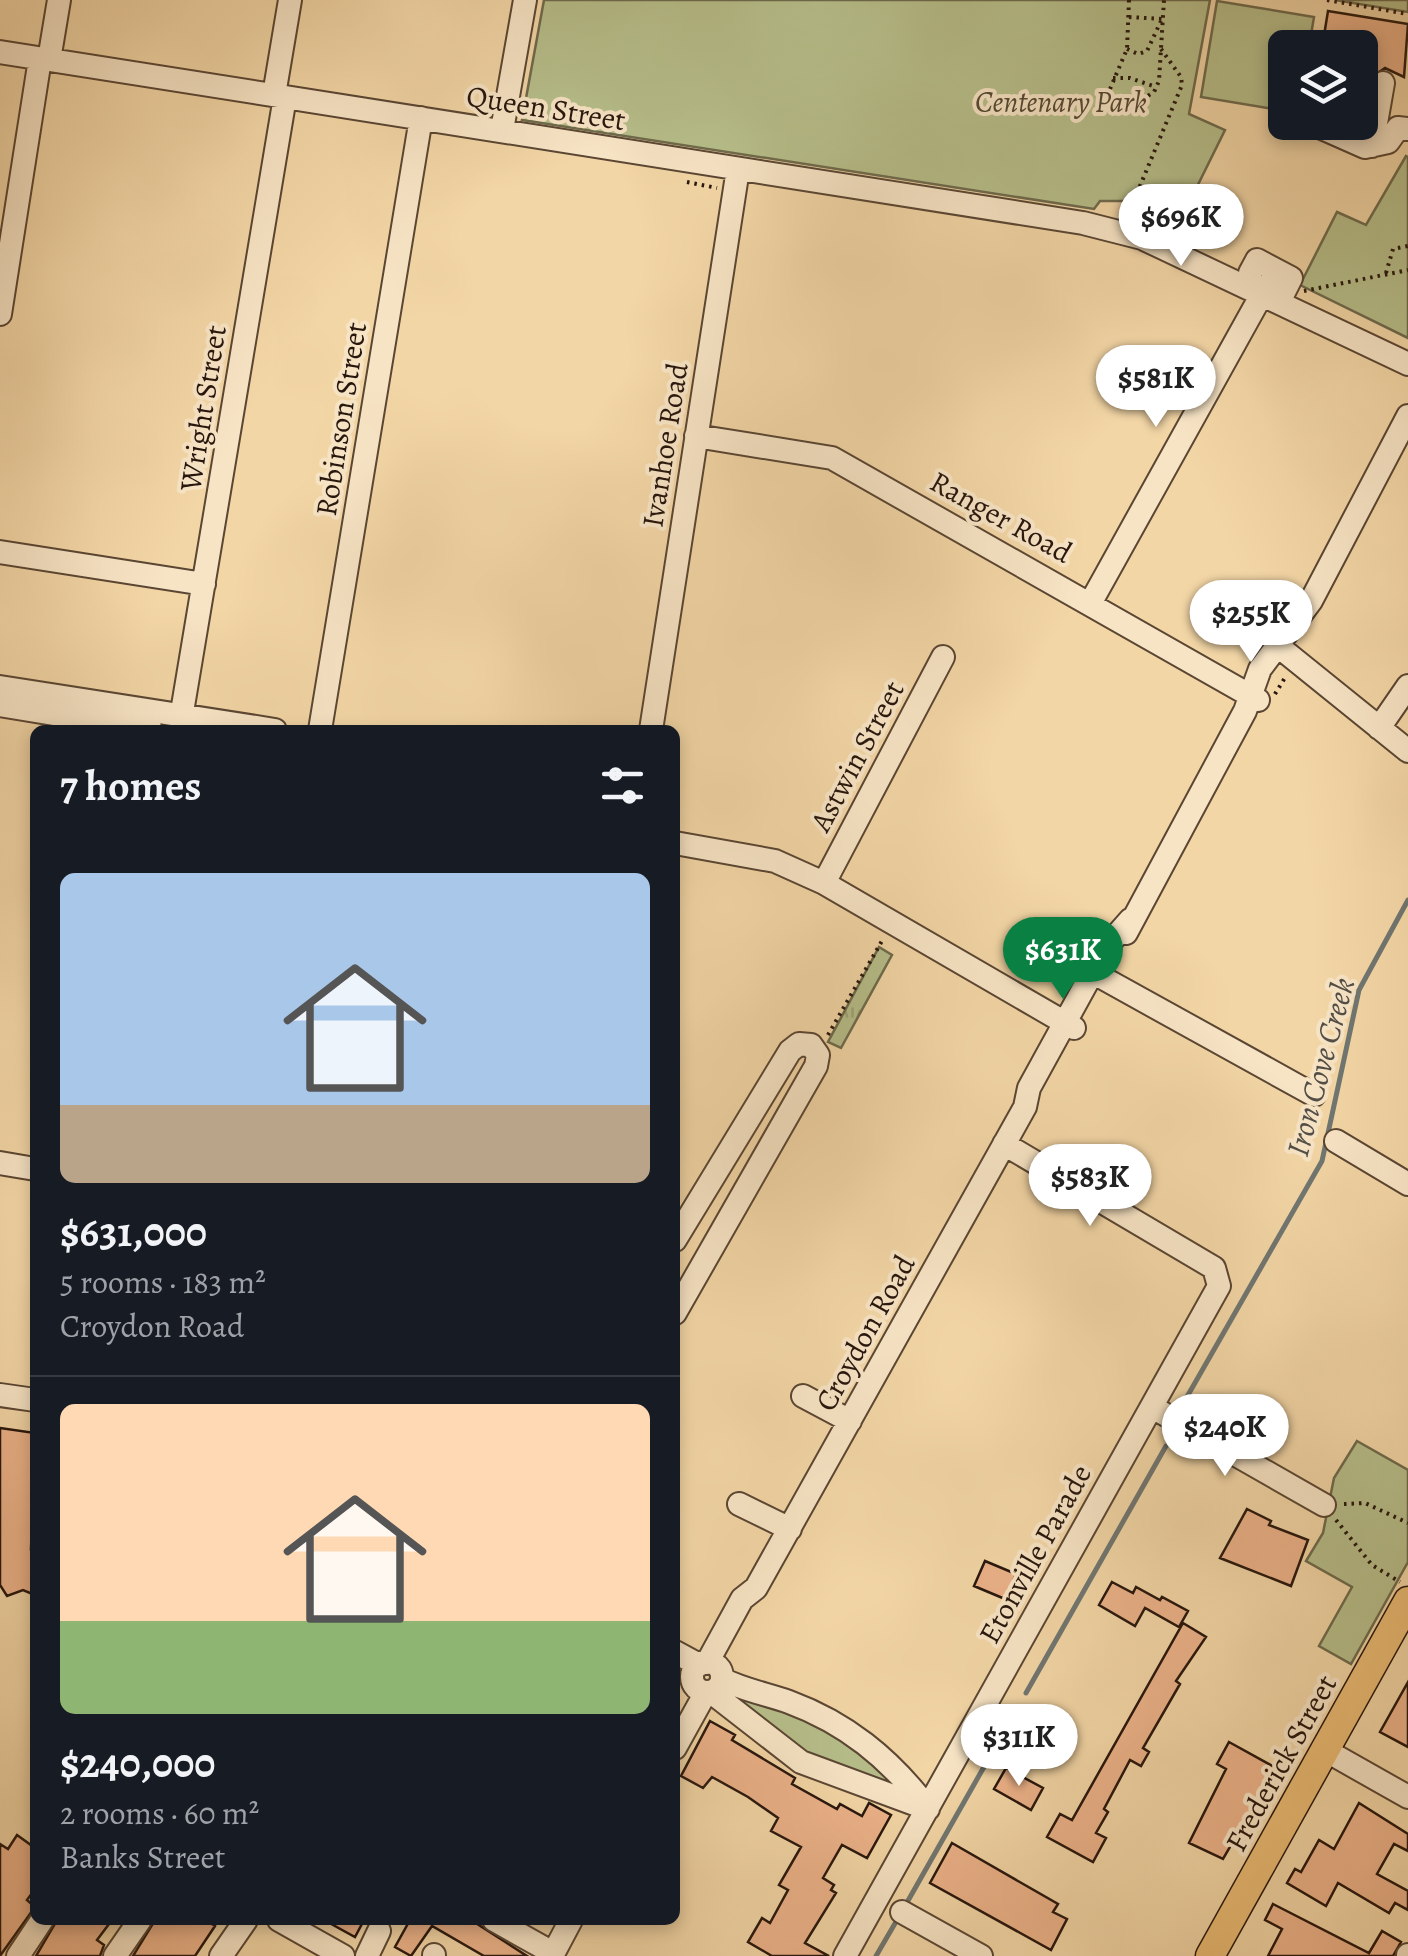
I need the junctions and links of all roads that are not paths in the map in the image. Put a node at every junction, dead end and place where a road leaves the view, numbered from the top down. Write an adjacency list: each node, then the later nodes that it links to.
1 (59, 0): 5 (street)
2 (290, 0): 7 (street, Wright Street)
3 (525, 0): 9 (street)
4 (0, 52): 5 (street, Queen Street)
5 (45, 59): 7 (street, Queen Street); 15 (street)
6 (1382, 83): 12 (street)
7 (280, 96): 8 (street, Queen Street); 23 (street, Wright Street)
8 (421, 118): 9 (street, Queen Street); 34 (street, Robinson Street)
9 (502, 130): 13 (street, Queen Street)
10 (1408, 130): 12 (street)
11 (1349, 140): 12 (street)
12 (1372, 146)
13 (736, 180): 14 (street, Queen Street); 19 (street, Ivanhoe Road)
14 (1271, 289): 16 (street, Queen Street); 17 (street, Queen Street); 24 (street)
15 (0, 314)
16 (1408, 352)
17 (1408, 364)
18 (1408, 416): 21 (street, Croydon Road)
19 (696, 436): 24 (street, Ranger Road); 35 (street, Ivanhoe Road)
20 (1408, 437): 21 (street, Croydon Road)
21 (1385, 463): 25 (street, Croydon Road)
22 (0, 552): 23 (street)
23 (204, 584): 31 (street, Wright Street)
24 (1091, 602): 29 (street, Ranger Road)
25 (1283, 645): 29 (street, Croydon Road); 36 (street)
26 (943, 657): 39 (street, Astwin Street)
27 (1408, 686): 36 (street)
28 (0, 687): 31 (street)
29 (1251, 702): 40 (street, Croydon Road)
30 (0, 705): 32 (street)
31 (180, 723): 33 (street)
32 (121, 725)
33 (207, 725)
34 (321, 725)
35 (652, 725)
36 (1379, 728): 37 (street)
37 (1408, 751)
38 (680, 844): 39 (street)
39 (824, 883): 41 (street)
40 (1099, 976): 41 (street, Croydon Road); 42 (street)
41 (1071, 1026): 44 (street, Croydon Road)
42 (1314, 1095)
43 (1336, 1141): 47 (street)
44 (1004, 1144): 53 (street, Etonville Parade); 54 (street, Croydon Road)
45 (0, 1164): 46 (street)
46 (30, 1168)
47 (1408, 1184)
48 (680, 1232): 49 (street)
49 (680, 1298)
50 (0, 1395): 52 (street)
51 (803, 1396): 54 (street)
52 (30, 1399)
53 (1152, 1407): 56 (street); 68 (street, Etonville Parade)
54 (850, 1421): 57 (street, Croydon Road)
55 (740, 1504): 57 (street)
56 (1324, 1504)
57 (790, 1529): 60 (street, Croydon Road)
58 (1404, 1592): 65 (main road, Frederick Street)
59 (680, 1656): 60 (street)
60 (703, 1676): 61 (street); 62 (street, Croydon Road); 63 (street); 64 (street, Croydon Road)
61 (752, 1690): 63 (street); 66 (street)
62 (680, 1710)
63 (740, 1712): 66 (street)
64 (680, 1735)
65 (1325, 1750): 67 (street); 85 (main road, Frederick Street)
66 (900, 1786): 68 (street)
67 (1408, 1797)
68 (928, 1808): 83 (street, Etonville Parade)
69 (902, 1912): 84 (street)
70 (39, 1925): 78 (street)
71 (137, 1925): 79 (street)
72 (242, 1925): 80 (street)
73 (288, 1925): 81 (street)
74 (502, 1925): 77 (street)
75 (568, 1925): 77 (street)
76 (380, 1930): 82 (street)
77 (552, 1955)
78 (18, 1956)
79 (115, 1956)
80 (220, 1956)
81 (343, 1956)
82 (367, 1956)
83 (845, 1956)
84 (981, 1956)
85 (1210, 1956)

